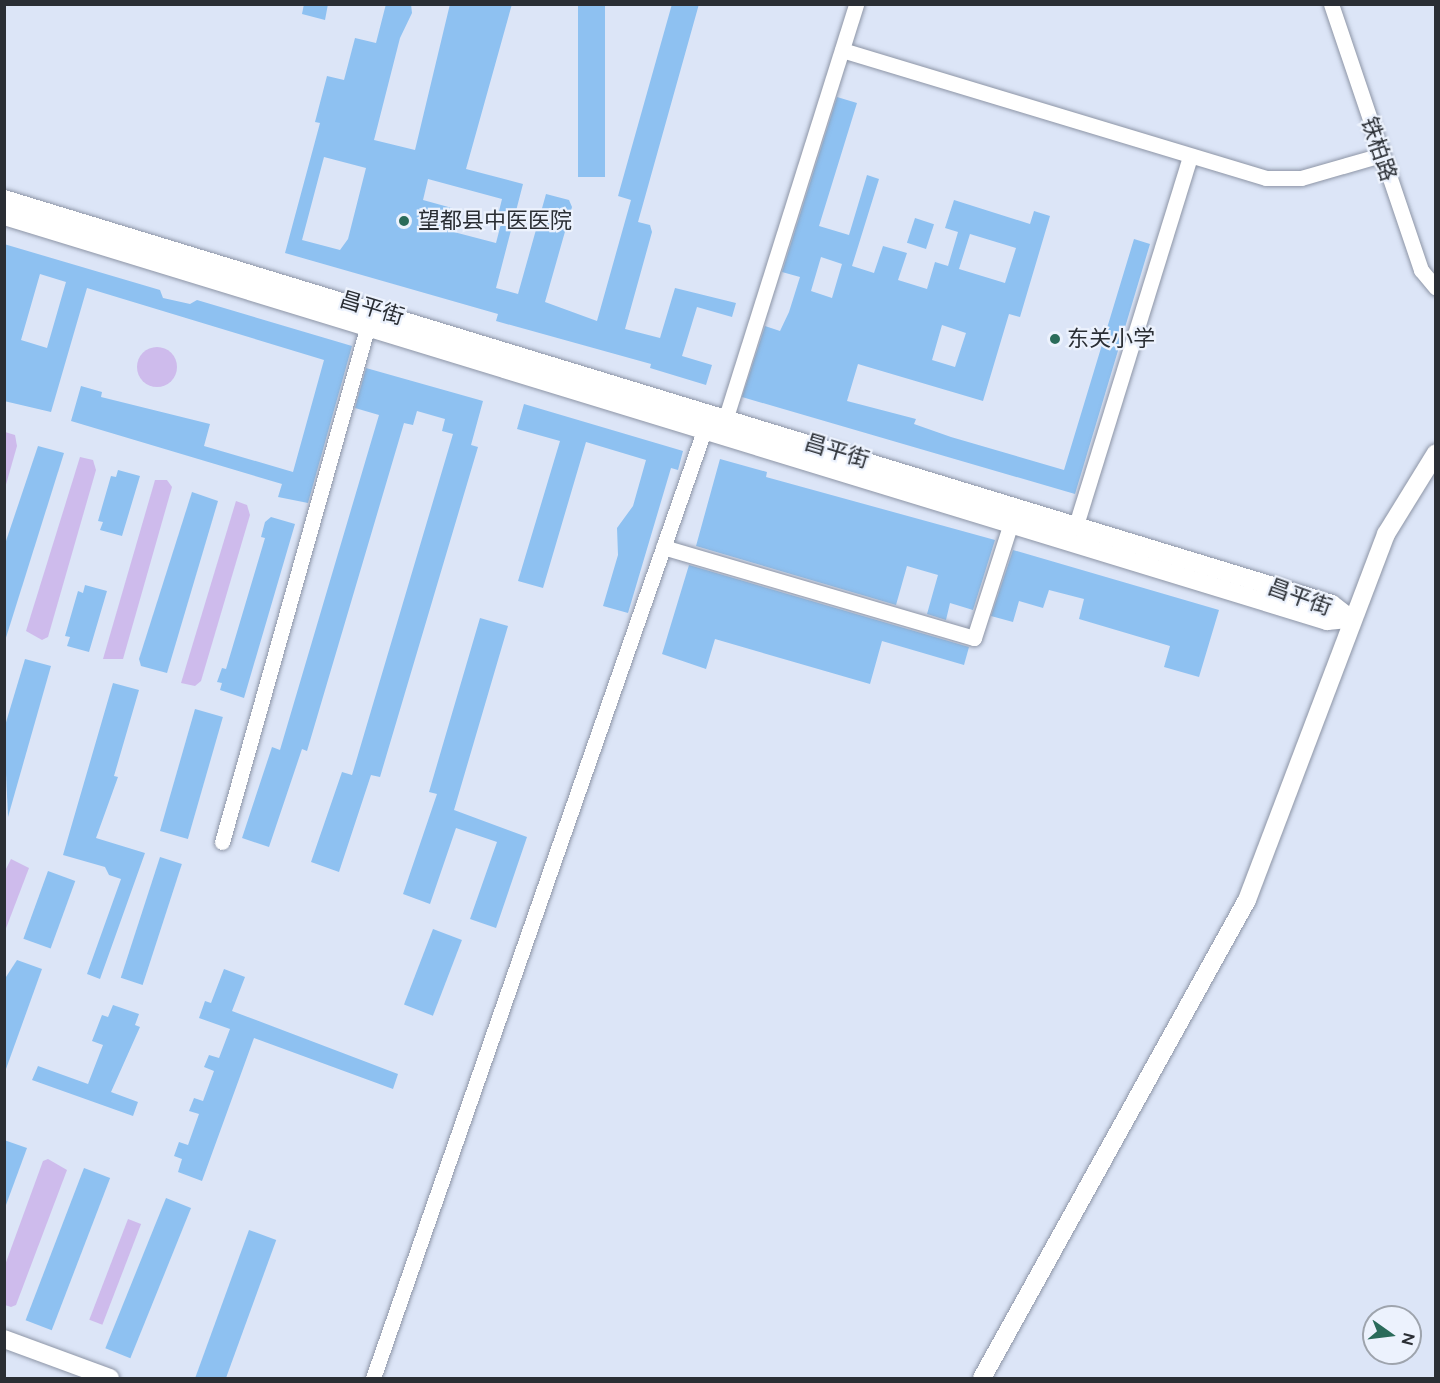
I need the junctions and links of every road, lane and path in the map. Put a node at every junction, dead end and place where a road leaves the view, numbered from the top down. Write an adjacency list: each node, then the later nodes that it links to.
1 (856, 4): 3 (street)
2 (1331, 4): 4 (street, 铁柏路)
3 (842, 50): 5 (street); 10 (street)
4 (1381, 155): 5 (street); 8 (street, 铁柏路)
5 (1190, 157): 14 (street)
6 (4, 199): 10 (street, 昌平街)
7 (4, 216): 9 (street, 昌平街)
8 (1436, 288)
9 (368, 325): 11 (street, 昌平街); 17 (street)
10 (726, 417): 14 (street, 昌平街)
11 (705, 428): 13 (street, 昌平街); 15 (street)
12 (1436, 453): 16 (street)
13 (1011, 523): 15 (street); 16 (street, 昌平街)
14 (1076, 525): 16 (street, 昌平街)
15 (663, 547): 21 (street)
16 (1351, 619): 19 (street)
17 (222, 842)
18 (4, 1339): 20 (street)
19 (987, 1377)
20 (110, 1378)
21 (373, 1378)

